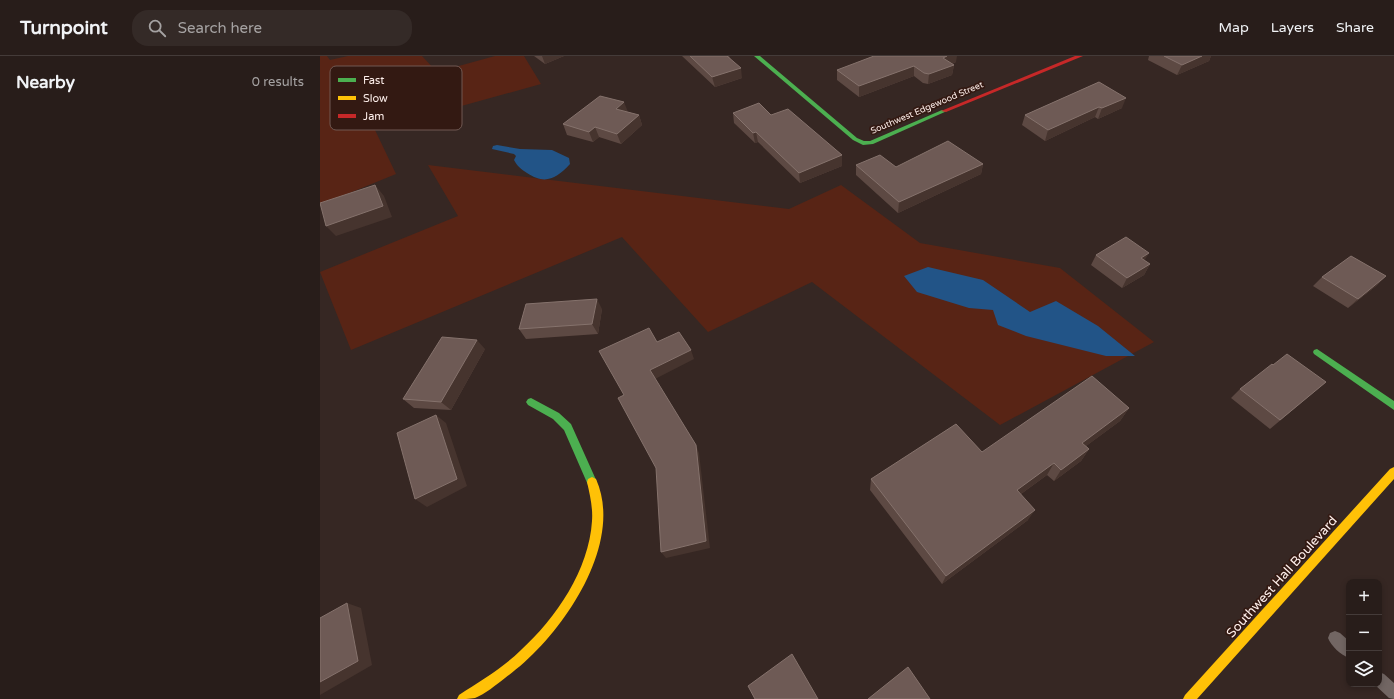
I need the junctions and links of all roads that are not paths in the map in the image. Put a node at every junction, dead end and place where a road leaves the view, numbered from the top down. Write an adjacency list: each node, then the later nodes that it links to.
1 (757, 56): 2 (street, Southwest Edgewood Street)
2 (1080, 56)
3 (1317, 352): 5 (street)
4 (530, 402): 11 (street)
5 (1394, 406)
6 (1394, 472): 12 (street, Southwest Hall Boulevard)
7 (1335, 638): 8 (lane)
8 (1346, 648)
9 (1382, 682): 10 (lane)
10 (1394, 693)
11 (463, 699)
12 (1189, 699)

